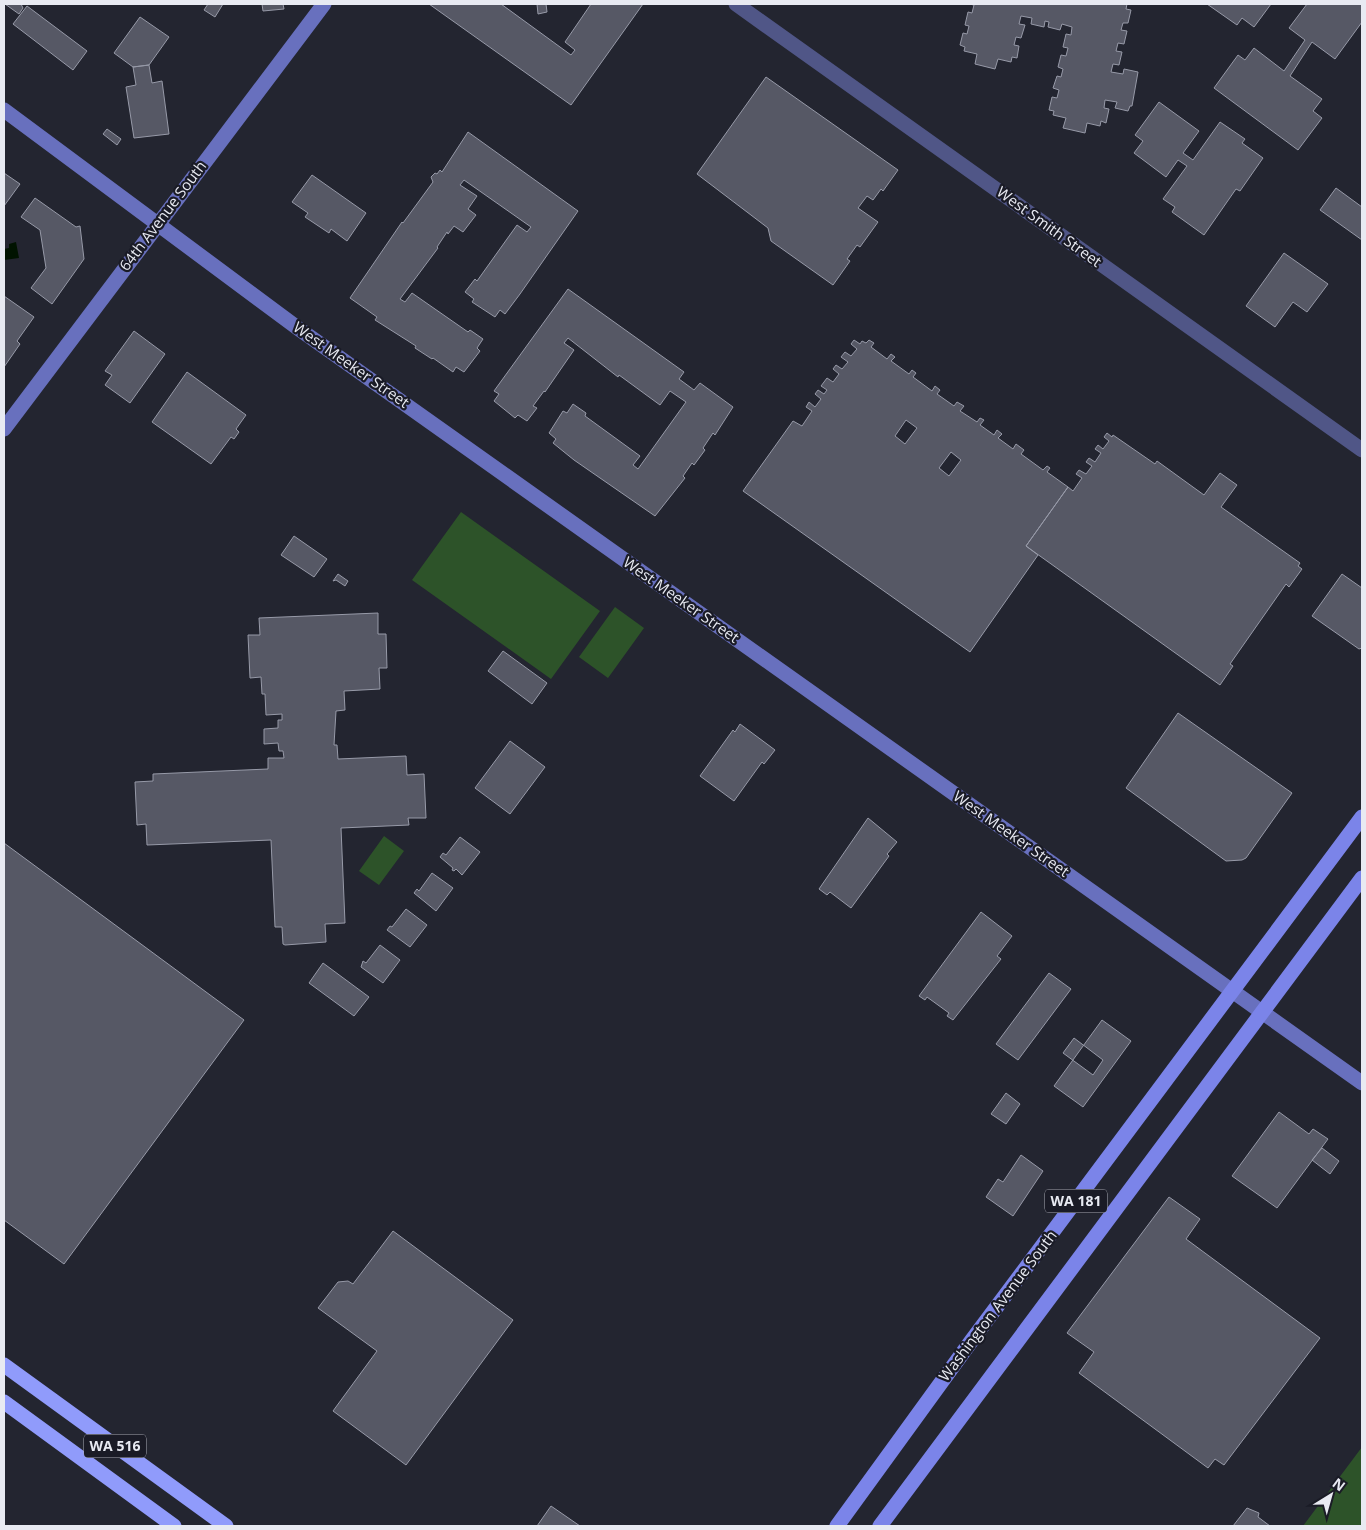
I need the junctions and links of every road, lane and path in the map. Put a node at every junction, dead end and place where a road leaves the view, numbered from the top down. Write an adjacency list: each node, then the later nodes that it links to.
1 (324, 4): 4 (main road, 64th Avenue South)
2 (736, 4): 6 (street, West Smith Street)
3 (4, 110): 4 (main road, West Meeker Street)
4 (157, 224): 5 (main road, 64th Avenue South); 9 (main road, West Meeker Street)
5 (4, 429)
6 (1362, 450)
7 (1362, 817): 9 (main road, WA 181)
8 (1362, 878): 10 (main road, WA 181)
9 (1232, 990): 10 (main road, West Meeker Street); 16 (main road, Washington Avenue South / WA 181)
10 (1262, 1011): 11 (main road, West Meeker Street); 17 (main road, WA 181)
11 (1362, 1083)
12 (4, 1366): 15 (highway, WA 516)
13 (4, 1402): 14 (highway, WA 516)
14 (174, 1526)
15 (226, 1526)
16 (837, 1526)
17 (880, 1526)

